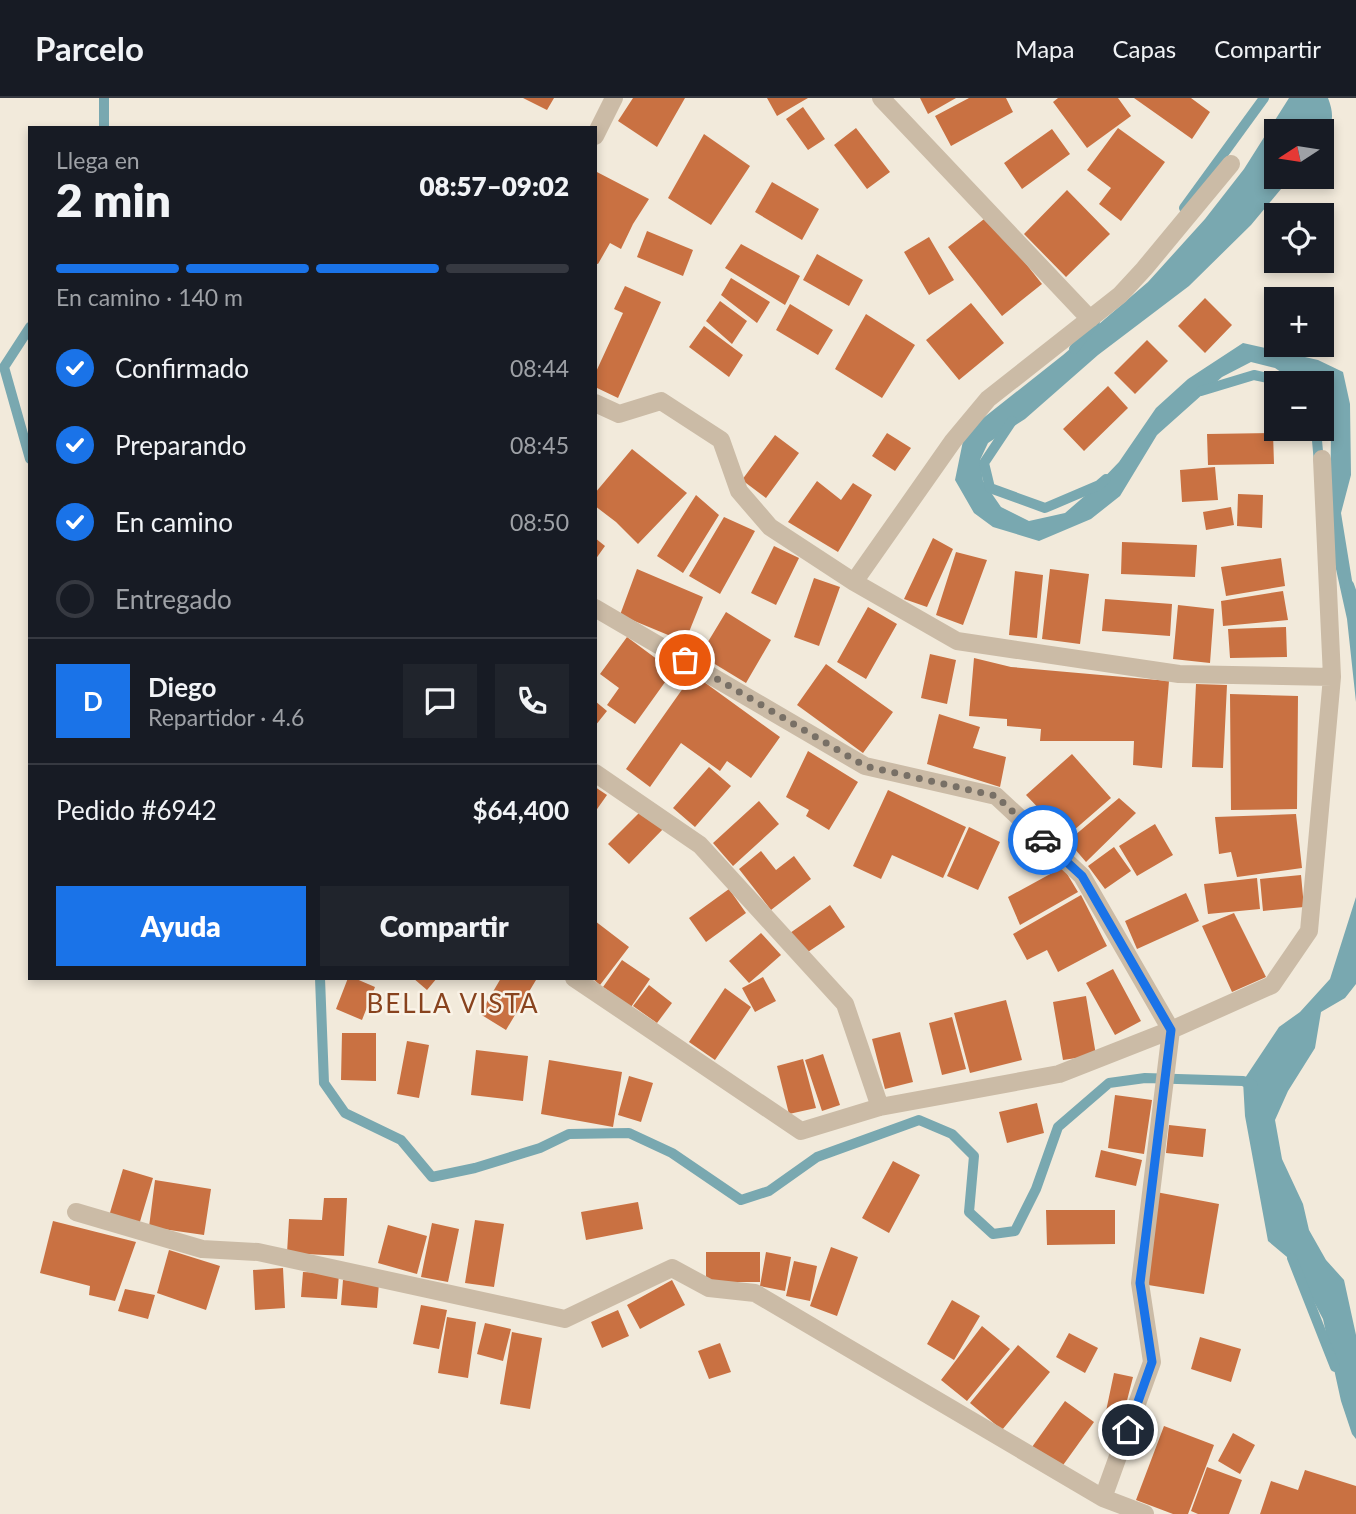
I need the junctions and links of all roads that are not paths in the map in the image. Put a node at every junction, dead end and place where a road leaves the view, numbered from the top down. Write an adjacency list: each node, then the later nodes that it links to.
1 (614, 98): 3 (street)
2 (881, 98): 5 (street)
3 (597, 132)
4 (1230, 164): 5 (street)
5 (1090, 319): 8 (street)
6 (597, 403): 8 (street)
7 (1322, 459): 10 (street)
8 (854, 582): 10 (street)
9 (597, 609): 13 (street)
10 (1332, 677): 13 (street)
11 (597, 774): 14 (street)
12 (576, 980): 14 (street)
13 (1171, 1030): 14 (street); 16 (street)
14 (880, 1107)
15 (76, 1212): 16 (street)
16 (1103, 1499): 17 (street)
17 (1145, 1514)

